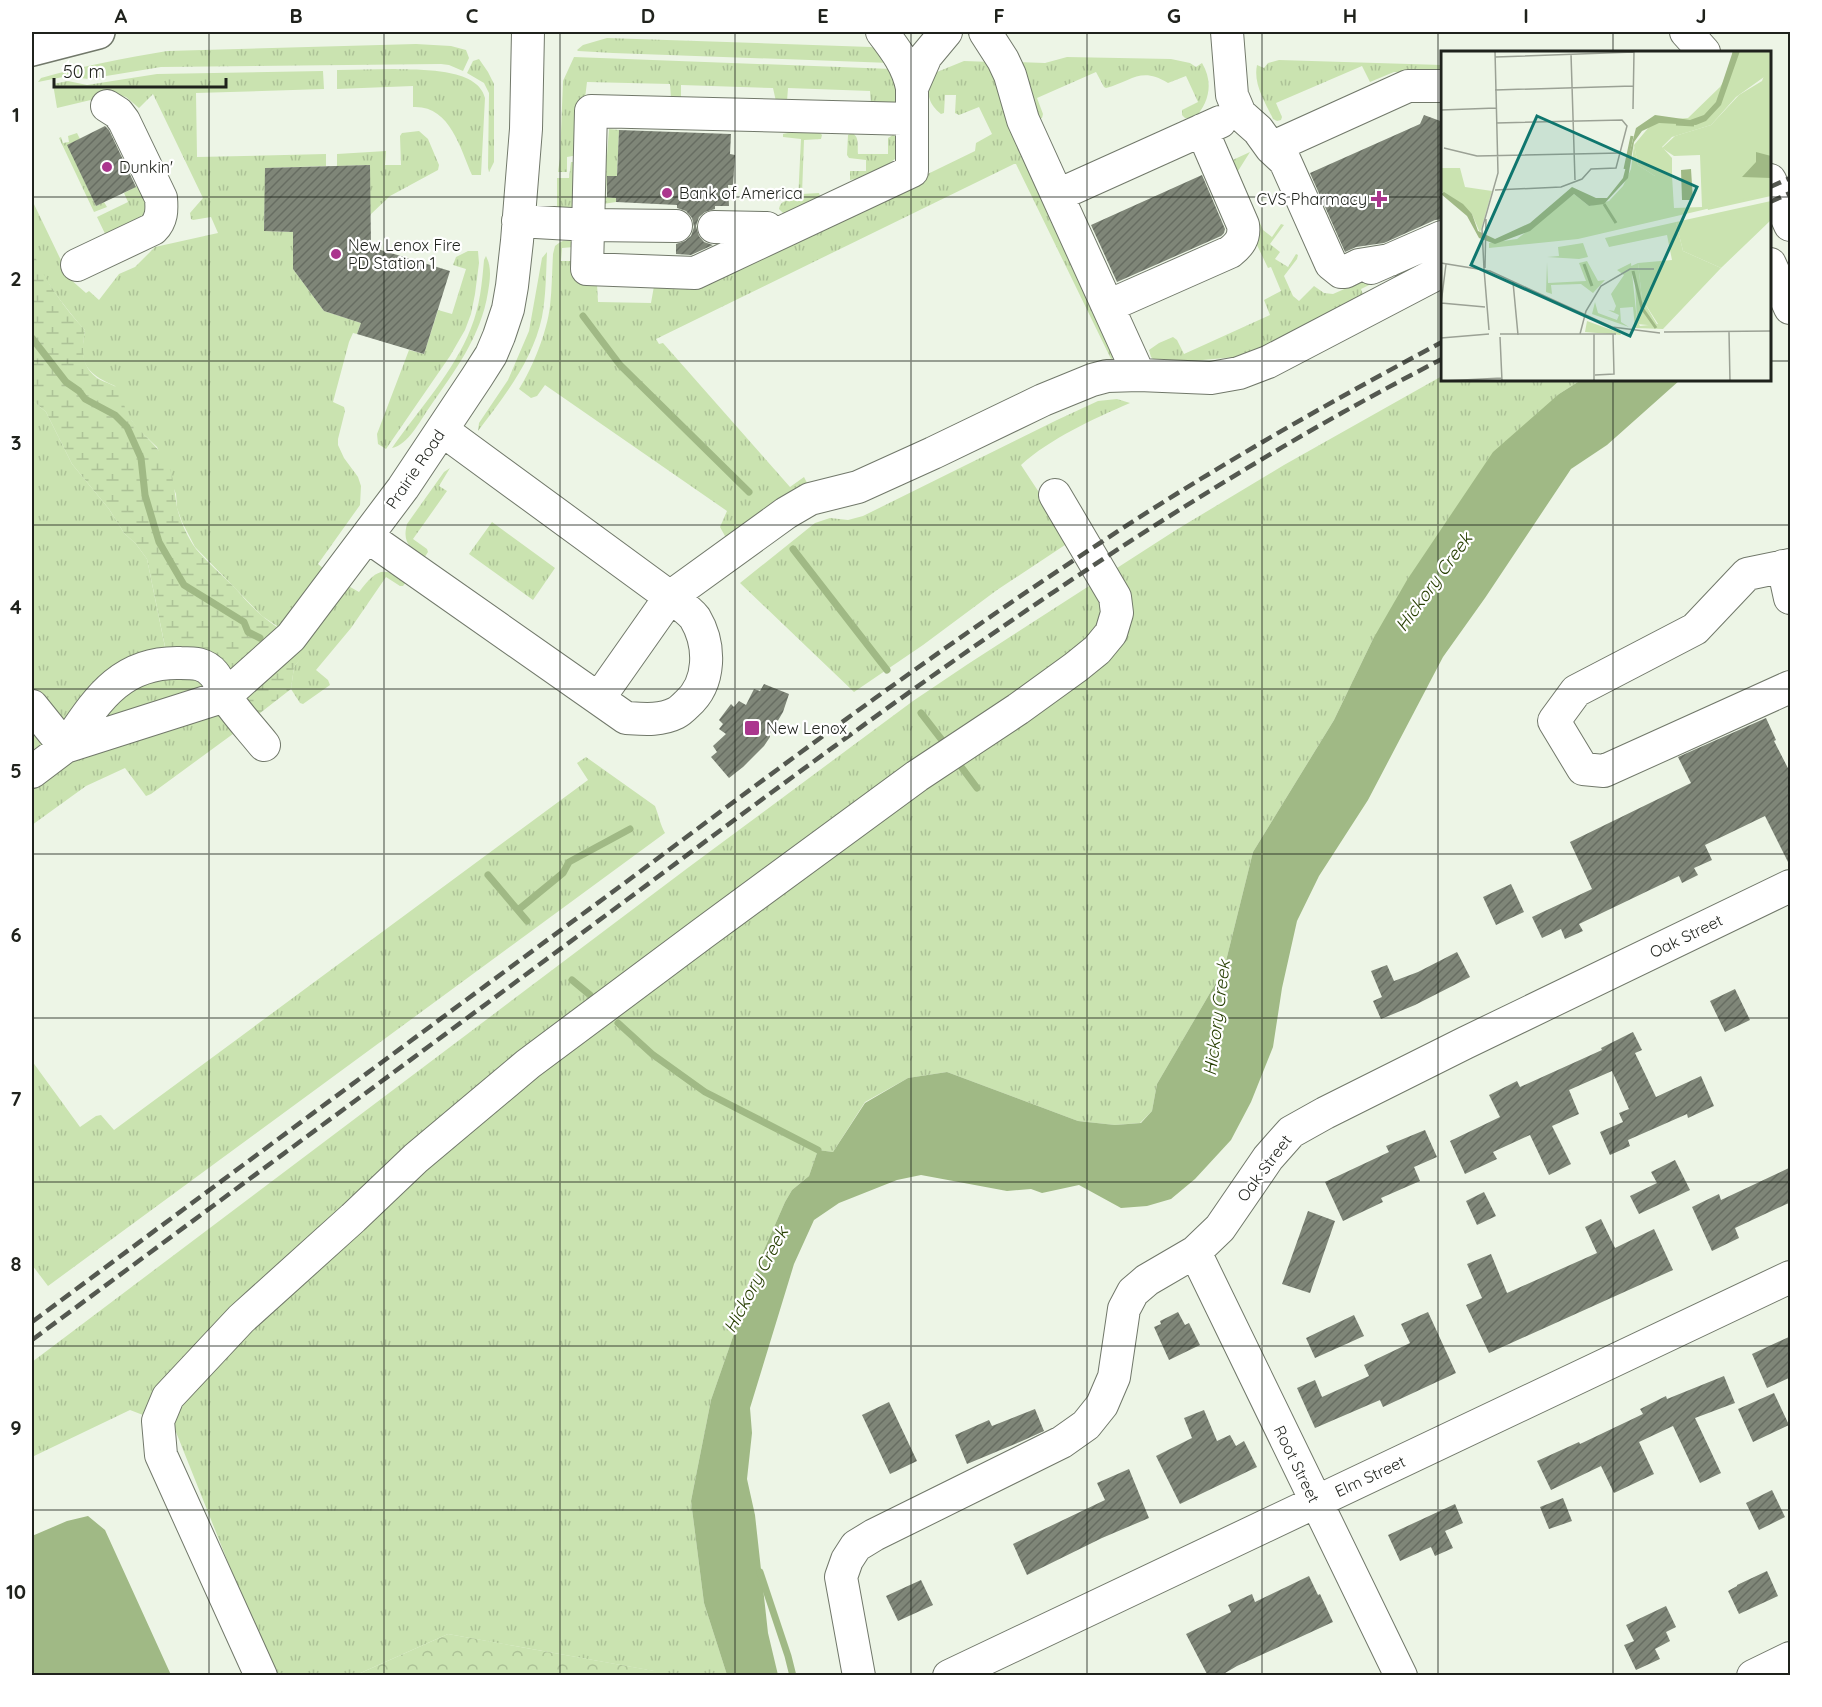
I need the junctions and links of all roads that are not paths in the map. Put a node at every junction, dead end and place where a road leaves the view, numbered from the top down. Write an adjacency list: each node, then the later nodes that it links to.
1 (98, 32): 9 (main road)
2 (528, 32): 21 (street, Prairie Road)
3 (882, 32): 13 (street)
4 (946, 32): 13 (street)
5 (985, 32): 20 (street)
6 (1227, 32): 15 (street)
7 (1680, 32): 10 (street)
8 (1686, 32): 11 (street)
9 (32, 49)
10 (1681, 51)
11 (1703, 51)
12 (1441, 86): 18 (street)
13 (912, 88): 16 (street)
14 (107, 106): 28 (street)
15 (1240, 114): 17 (street); 18 (street)
16 (912, 119): 22 (street); 22 (street)
17 (1202, 130): 20 (street); 31 (street)
18 (1271, 148): 27 (street)
19 (1771, 182): 23 (street)
20 (1058, 195): 31 (street)
21 (518, 221): 22 (street); 34 (street, Prairie Road)
22 (589, 225): 24 (street)
23 (1791, 225)
24 (676, 226)
25 (714, 227): 26 (street)
26 (766, 228)
27 (1441, 238)
28 (77, 265)
29 (1771, 266): 32 (street)
30 (1441, 272): 33 (street)
31 (1108, 306): 33 (street)
32 (1791, 308)
33 (1139, 375): 38 (street)
34 (442, 430): 36 (street, Prairie Road); 38 (street)
35 (1055, 495): 52 (street)
36 (368, 537): 41 (street, Prairie Road); 42 (street)
37 (1787, 565): 39 (street); 40 (street)
38 (670, 597): 42 (street); 42 (street)
39 (1791, 598)
40 (1791, 687)
41 (225, 696): 44 (street); 45 (street, Prairie Road); 45 (street)
42 (598, 698)
43 (32, 706): 45 (street)
44 (264, 745)
45 (65, 747): 46 (street)
46 (32, 772)
47 (1791, 886): 48 (street, Oak Street)
48 (1195, 1252): 50 (street, Root Street); 53 (street, Oak Street)
49 (1791, 1277): 50 (street, Elm Street)
50 (1315, 1502): 54 (street, Elm Street); 55 (street, Root Street)
51 (1791, 1658): 56 (street)
52 (261, 1676)
53 (859, 1676)
54 (949, 1676)
55 (1401, 1676)
56 (1753, 1676)

